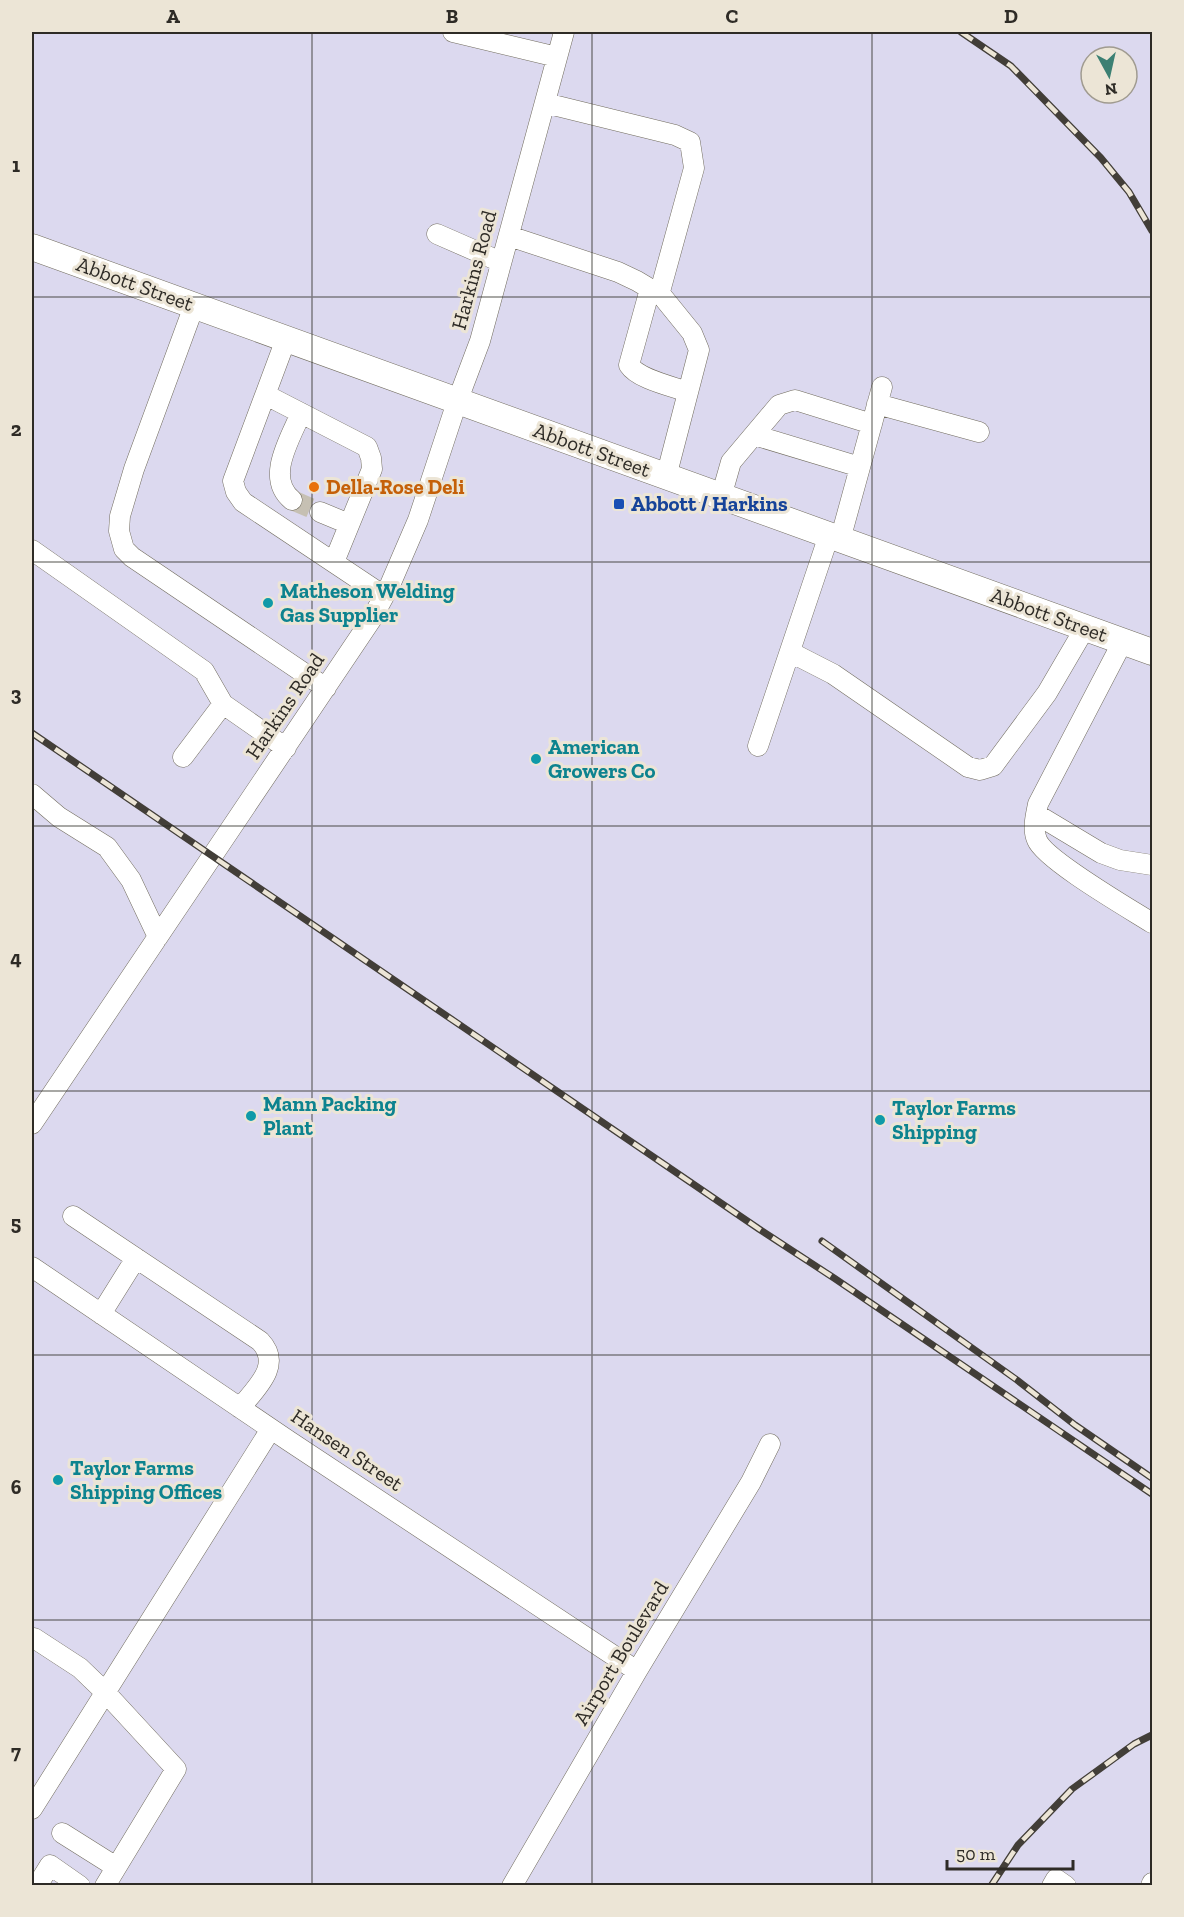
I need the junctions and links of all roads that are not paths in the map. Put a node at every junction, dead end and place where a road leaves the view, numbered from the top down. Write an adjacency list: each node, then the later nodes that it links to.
1 (453, 32): 3 (street)
2 (564, 32): 3 (street, Harkins Road)
3 (557, 57): 4 (street, Harkins Road)
4 (545, 103): 6 (street, Harkins Road); 9 (street)
5 (437, 234): 8 (street)
6 (508, 236): 8 (street, Harkins Road); 9 (street)
7 (32, 246): 10 (main road, Abbott Street)
8 (501, 262): 14 (street, Harkins Road)
9 (655, 292): 12 (street); 12 (street)
10 (194, 306): 11 (main road, Abbott Street); 33 (street)
11 (286, 339): 13 (street); 14 (main road, Abbott Street)
12 (688, 392): 20 (street)
13 (266, 395): 15 (street); 27 (street)
14 (457, 402): 20 (main road, Abbott Street); 28 (street, Harkins Road)
15 (301, 413): 22 (street); 24 (street)
16 (872, 424): 17 (street); 18 (street); 19 (street)
17 (979, 432)
18 (754, 435): 19 (street); 21 (street)
19 (860, 467): 25 (street)
20 (666, 477): 21 (main road, Abbott Street)
21 (721, 497): 25 (main road, Abbott Street)
22 (292, 500)
23 (320, 512): 24 (street)
24 (349, 524): 27 (street)
25 (834, 538): 29 (main road, Abbott Street); 31 (street)
26 (32, 550): 34 (street)
27 (334, 562): 28 (street)
28 (384, 596): 33 (street, Harkins Road)
29 (1085, 628): 30 (main road, Abbott Street); 31 (street)
30 (1123, 641): 32 (main road, Abbott Street); 39 (street)
31 (790, 652): 35 (street)
32 (1152, 652)
33 (326, 688): 36 (street, Harkins Road)
34 (224, 704): 36 (street); 37 (street)
35 (758, 746)
36 (286, 748): 42 (street, Harkins Road)
37 (183, 757)
38 (32, 794): 42 (street)
39 (1036, 814): 40 (street); 41 (street)
40 (1152, 865)
41 (1152, 923)
42 (158, 937): 43 (street, Harkins Road)
43 (32, 1124)
44 (73, 1216): 45 (street)
45 (136, 1258): 47 (street); 48 (street)
46 (32, 1267): 47 (street, Hansen Street)
47 (101, 1314): 48 (street, Hansen Street)
48 (240, 1408): 49 (street, Hansen Street)
49 (271, 1429): 52 (street, Hansen Street); 53 (street)
50 (770, 1444): 52 (street, Airport Boulevard)
51 (34, 1638): 53 (street)
52 (637, 1671): 60 (street, Airport Boulevard)
53 (105, 1692): 54 (street); 56 (street)
54 (32, 1809)
55 (62, 1833): 56 (street)
56 (116, 1868): 59 (street)
57 (37, 1886): 58 (street)
58 (80, 1886)
59 (105, 1886)
60 (512, 1886)
61 (1052, 1886): 62 (street)
62 (1066, 1886)

